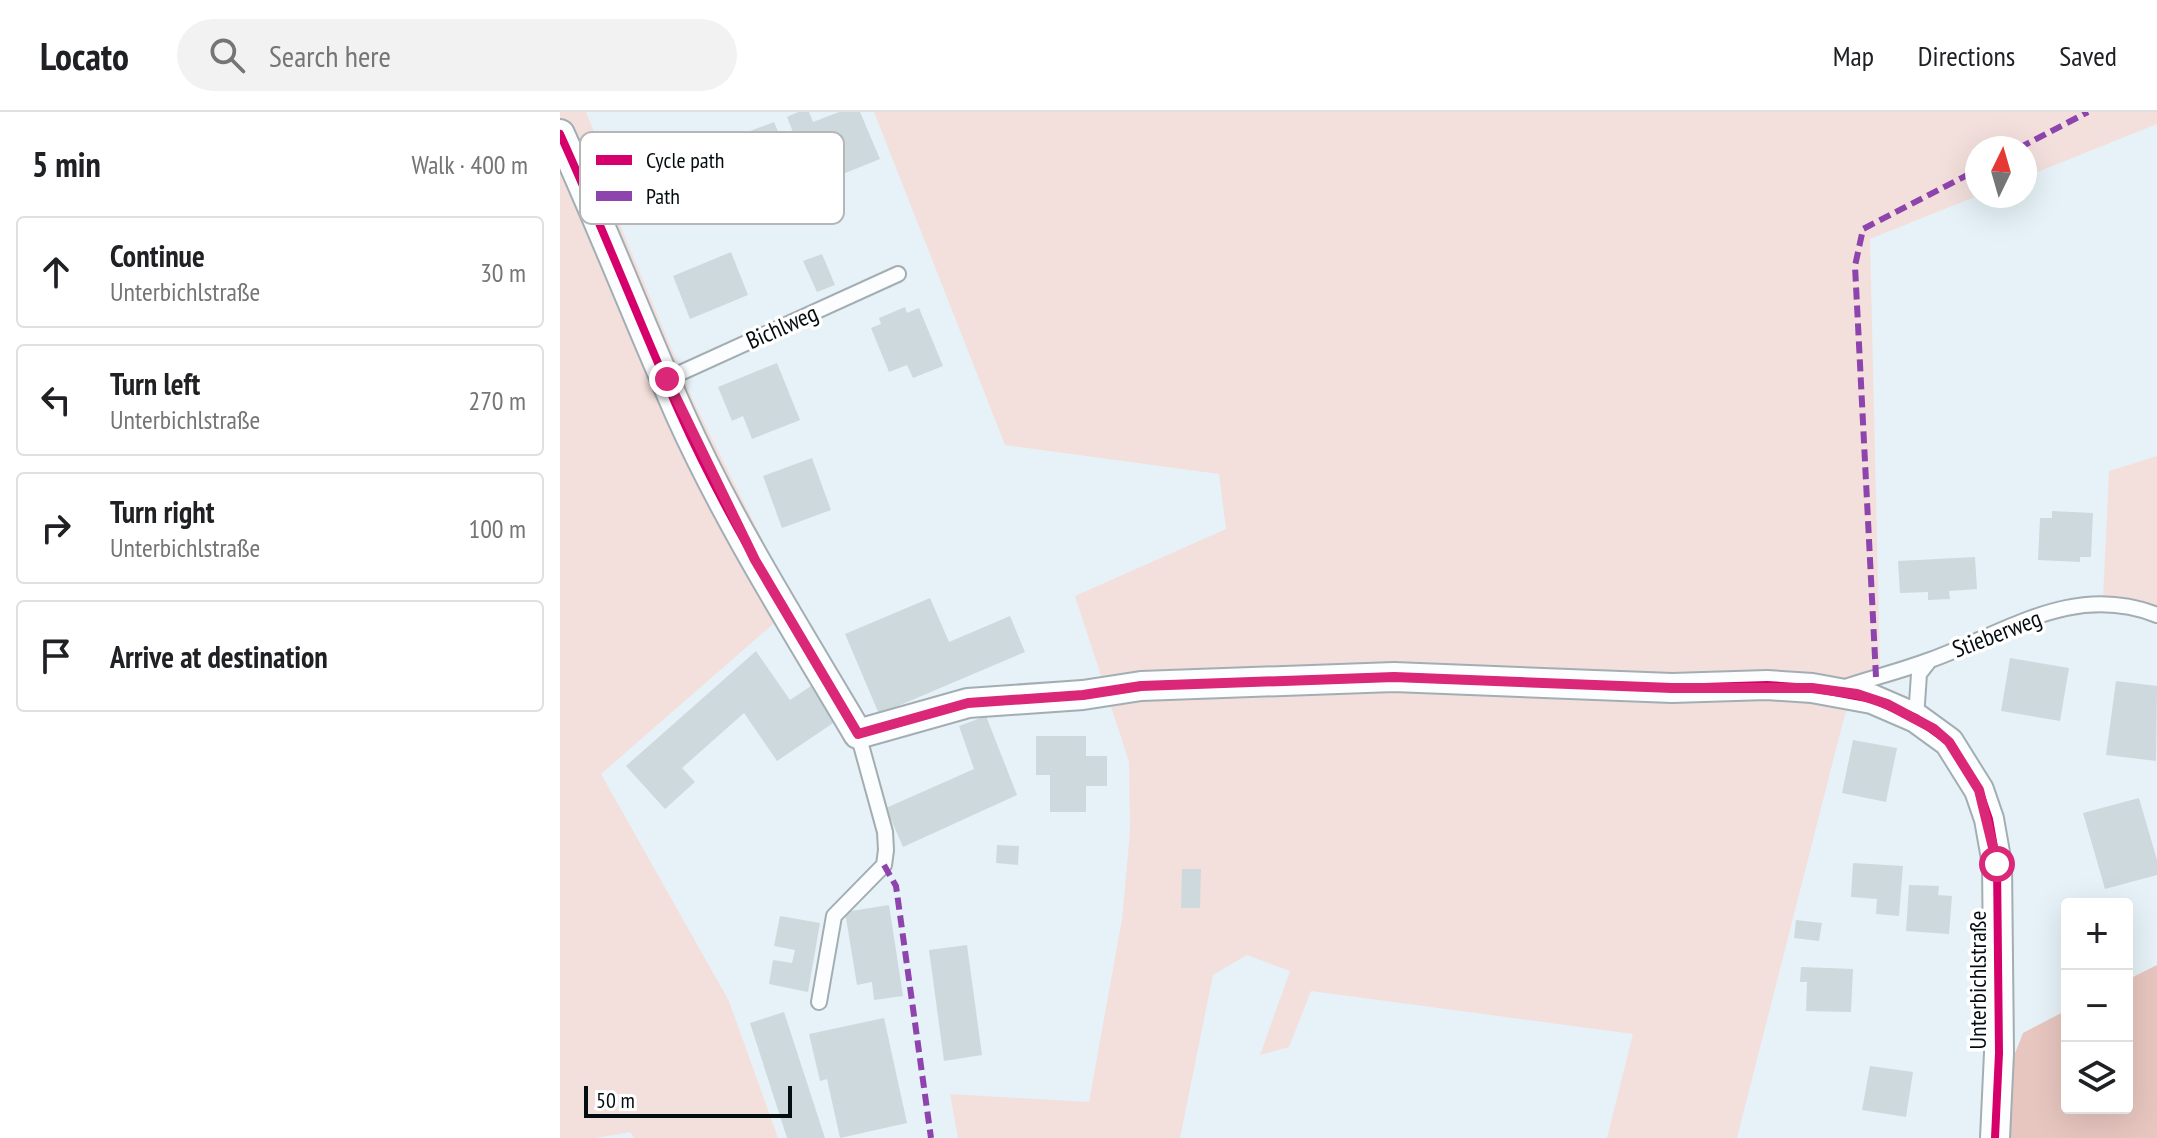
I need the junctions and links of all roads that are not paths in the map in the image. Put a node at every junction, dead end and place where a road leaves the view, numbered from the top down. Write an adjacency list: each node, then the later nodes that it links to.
1 (560, 134): 2 (street)
2 (580, 180)
3 (599, 224): 5 (street)
4 (898, 274): 5 (lane, Bichlweg)
5 (667, 379): 10 (street)
6 (2157, 615): 7 (lane, Stieberweg)
7 (1931, 660): 8 (lane, Stieberweg); 9 (lane, Stieberweg)
8 (1835, 691): 9 (street, Unterbichlstraße); 10 (street, Unterbichlstraße)
9 (1916, 718): 12 (street, Unterbichlstraße)
10 (858, 734): 11 (lane)
11 (819, 1002)
12 (1995, 1138)

